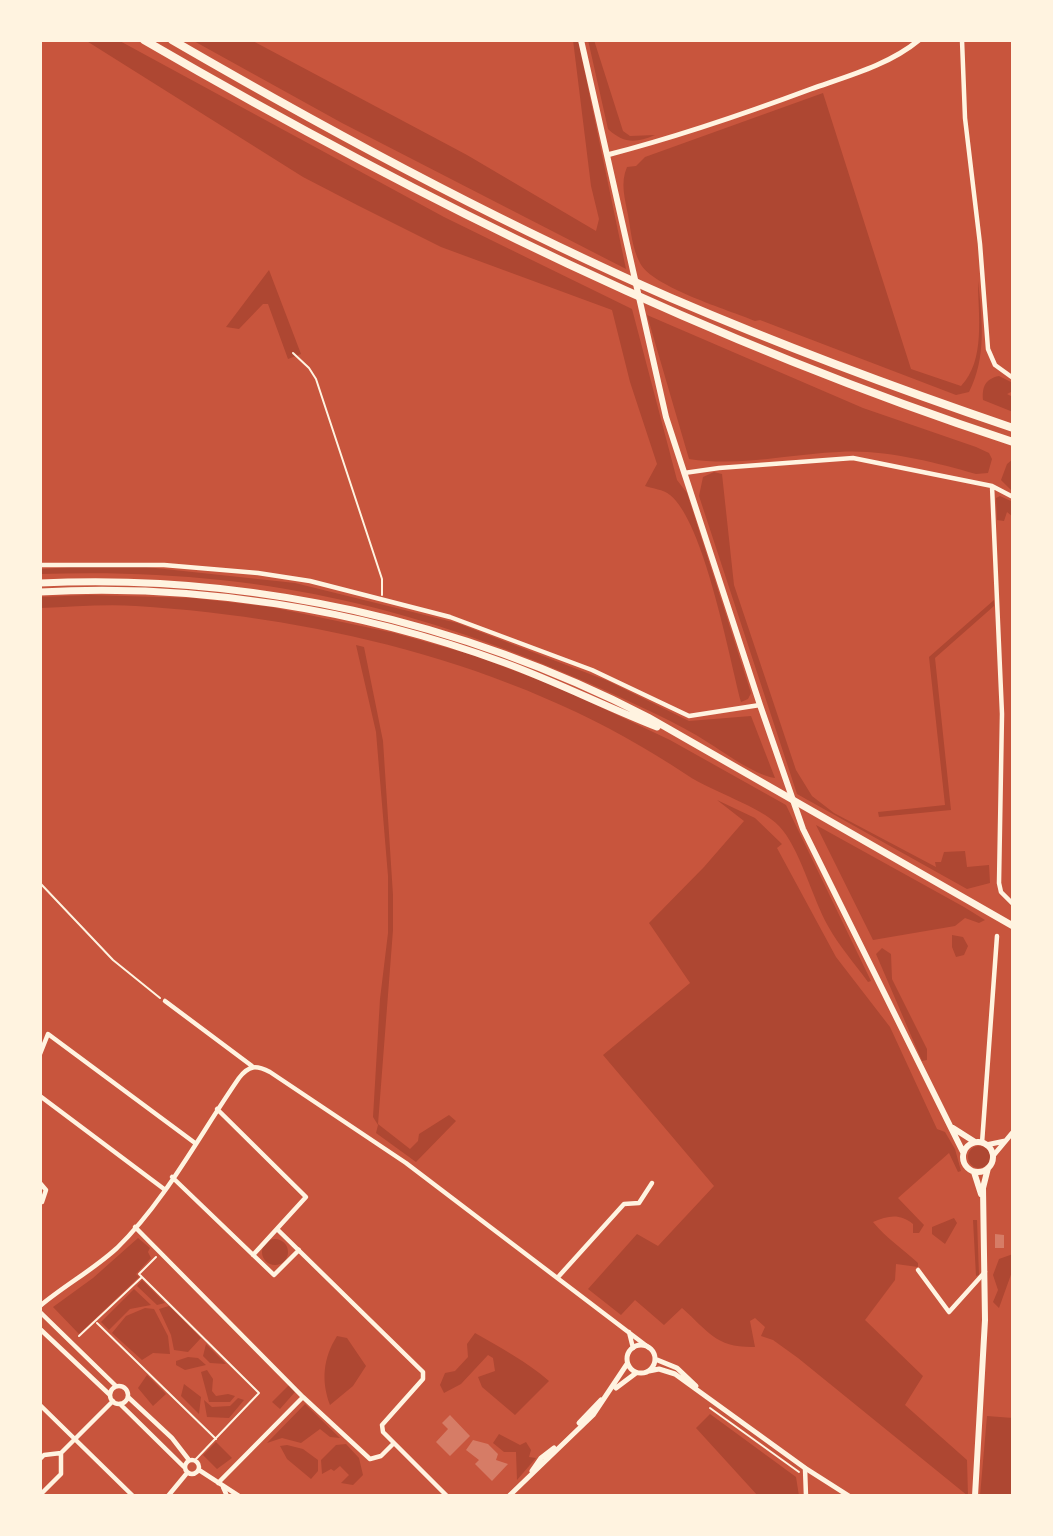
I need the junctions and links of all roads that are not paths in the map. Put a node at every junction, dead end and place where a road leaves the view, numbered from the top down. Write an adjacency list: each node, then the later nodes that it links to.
1 (144, 40): 9 (highway)
2 (172, 40): 8 (highway)
3 (581, 40): 6 (main road)
4 (919, 40): 6 (street)
5 (962, 40): 7 (street)
6 (607, 155): 10 (main road)
7 (1013, 378)
8 (1013, 428)
9 (1013, 442)
10 (684, 473): 11 (street); 16 (main road)
11 (992, 486): 12 (street); 18 (street)
12 (1013, 497)
13 (40, 565): 16 (street)
14 (40, 583): 17 (main road)
15 (40, 592): 17 (main road)
16 (760, 705): 26 (main road)
17 (671, 732): 19 (main road)
18 (1013, 904)
19 (1013, 926)
20 (997, 936): 29 (street)
21 (165, 1001): 23 (street)
22 (40, 1054): 28 (street)
23 (252, 1066): 25 (street); 46 (street)
24 (40, 1096): 37 (street)
25 (217, 1109): 28 (street); 41 (street)
26 (952, 1127): 29 (main road); 30 (main road)
27 (1010, 1138): 29 (street); 31 (street)
28 (195, 1143): 34 (street)
29 (981, 1143): 30 (main road); 31 (main road)
30 (963, 1153): 33 (main road)
31 (993, 1156): 32 (main road)
32 (988, 1168): 33 (main road); 39 (main road)
33 (974, 1172): 39 (main road)
34 (172, 1177): 37 (street); 43 (street)
35 (40, 1183): 38 (street)
36 (652, 1183): 46 (street)
37 (163, 1189): 40 (street)
38 (42, 1202)
39 (983, 1203): 45 (main road)
40 (135, 1227): 47 (street); 62 (street)
41 (278, 1230): 42 (street); 43 (street)
42 (299, 1250): 43 (street); 67 (street)
43 (253, 1255)
44 (918, 1270): 45 (street)
45 (986, 1272): 84 (main road)
46 (559, 1276): 50 (street)
47 (40, 1306): 48 (street)
48 (41, 1313): 57 (street)
49 (40, 1329): 60 (street)
50 (626, 1329): 51 (street); 52 (street)
51 (649, 1347): 52 (street); 53 (street)
52 (632, 1348): 54 (street)
53 (655, 1359): 55 (street); 58 (street)
54 (627, 1364): 56 (street); 59 (street)
55 (649, 1371): 56 (street); 58 (street)
56 (636, 1373): 59 (street)
57 (116, 1386): 60 (street); 61 (street)
58 (703, 1393): 71 (street)
59 (609, 1394): 81 (street)
60 (110, 1395): 63 (street)
61 (128, 1397): 64 (street); 70 (street)
62 (303, 1397): 67 (street); 74 (street)
63 (113, 1401): 64 (street); 66 (street)
64 (120, 1404): 72 (street)
65 (40, 1405): 66 (street)
66 (75, 1439): 68 (street); 76 (street)
67 (393, 1444): 80 (street)
68 (61, 1453): 69 (street); 75 (street)
69 (40, 1459)
70 (192, 1460): 72 (street); 73 (street)
71 (805, 1468): 82 (street); 83 (street)
72 (186, 1470): 73 (street); 77 (street)
73 (199, 1470): 74 (street)
74 (220, 1485): 78 (street); 79 (street)
75 (40, 1495)
76 (133, 1496)
77 (168, 1496)
78 (227, 1496)
79 (239, 1496)
80 (447, 1496)
81 (509, 1496)
82 (806, 1496)
83 (849, 1496)
84 (975, 1496)

